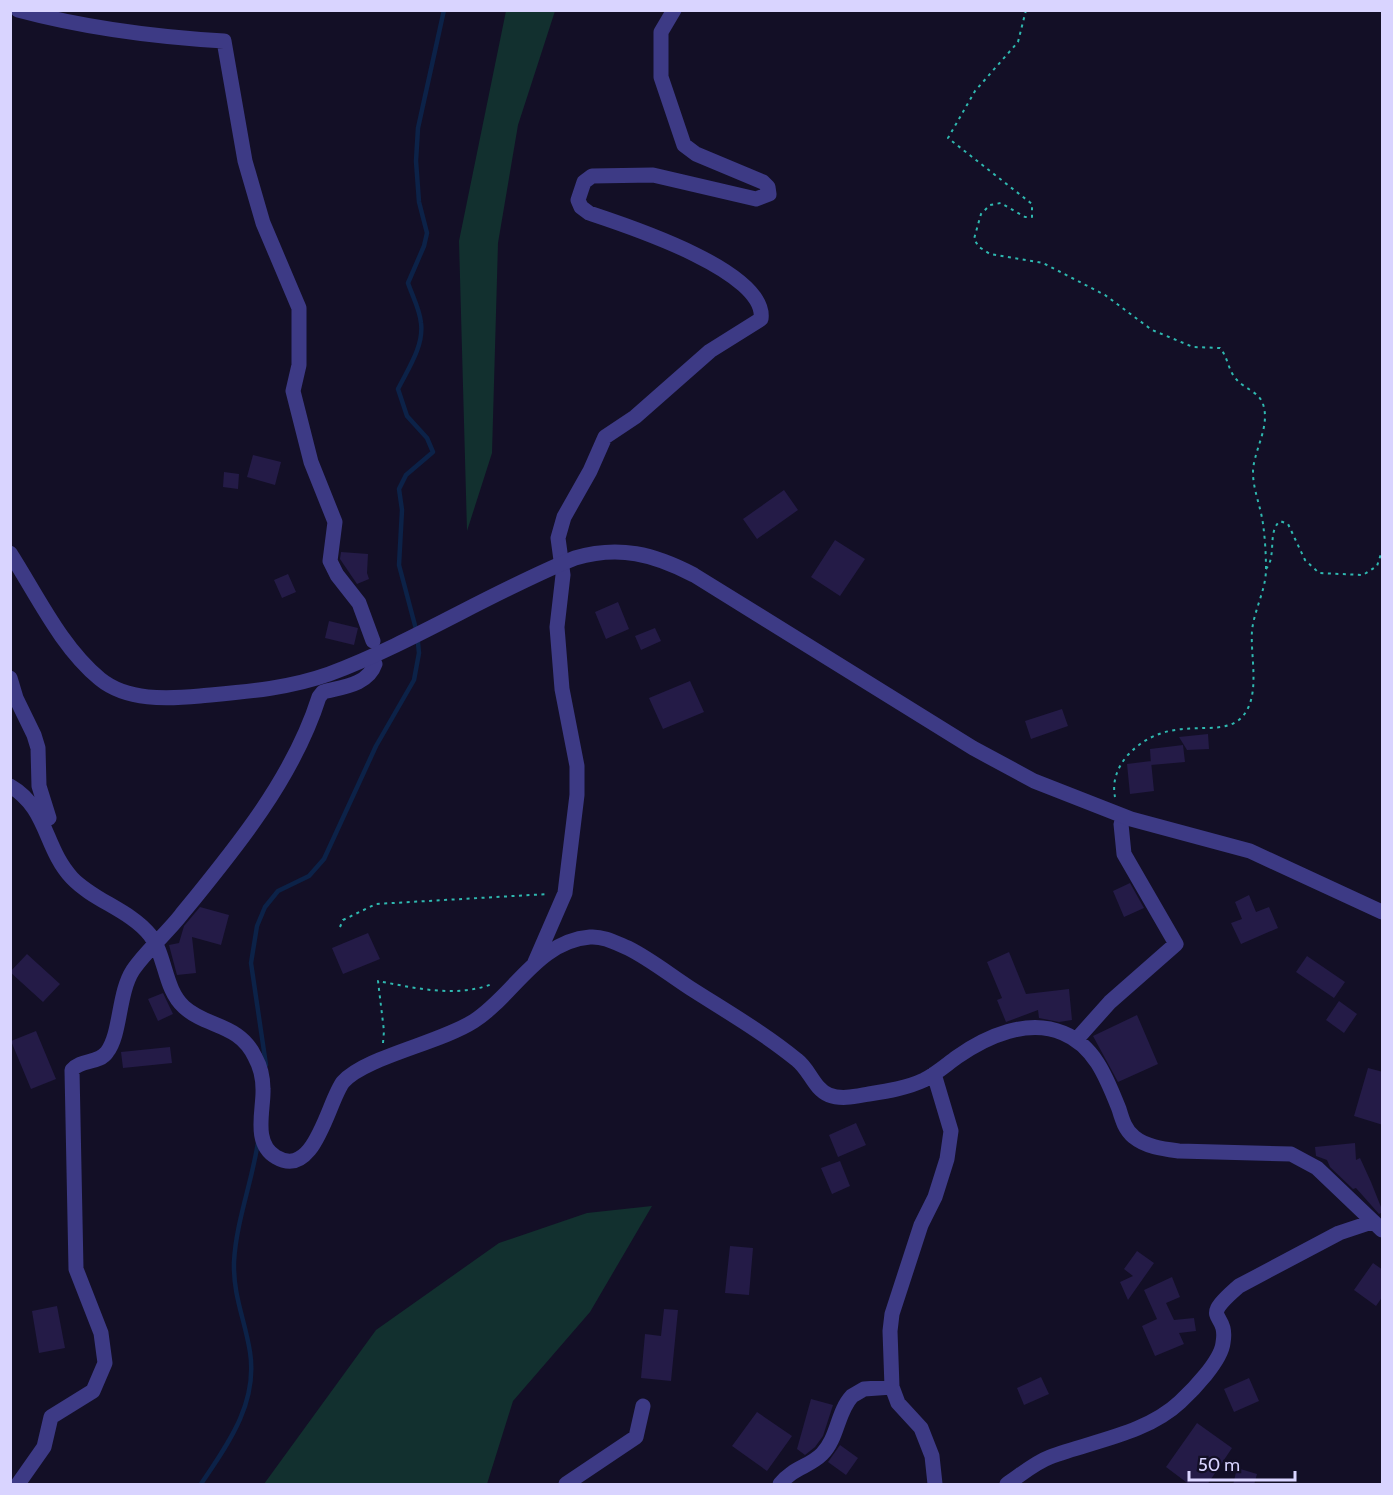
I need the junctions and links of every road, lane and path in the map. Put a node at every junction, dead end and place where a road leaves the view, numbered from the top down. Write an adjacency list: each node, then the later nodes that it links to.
1 (18, 10): 8 (street)
2 (674, 10): 6 (street)
3 (1026, 10): 7 (path)
4 (1383, 551): 7 (path)
5 (10, 553): 8 (street)
6 (562, 564): 8 (street); 13 (street); 14 (street)
7 (1266, 569): 11 (path)
8 (374, 653): 16 (street)
9 (10, 678): 12 (street)
10 (10, 786): 12 (street)
11 (1121, 824): 19 (street)
12 (48, 835): 16 (street)
13 (565, 893): 15 (path); 17 (street)
14 (1383, 912)
15 (340, 927)
16 (157, 945): 20 (street); 25 (street)
17 (534, 964): 20 (street); 21 (street)
18 (498, 982): 20 (path)
19 (1076, 1040): 21 (street); 22 (street)
20 (376, 1062)
21 (934, 1074): 23 (street)
22 (1377, 1226): 29 (street)
23 (892, 1388): 27 (street); 28 (street)
24 (643, 1406): 26 (street)
25 (18, 1485)
26 (566, 1485)
27 (780, 1485)
28 (935, 1485)
29 (1007, 1485)

